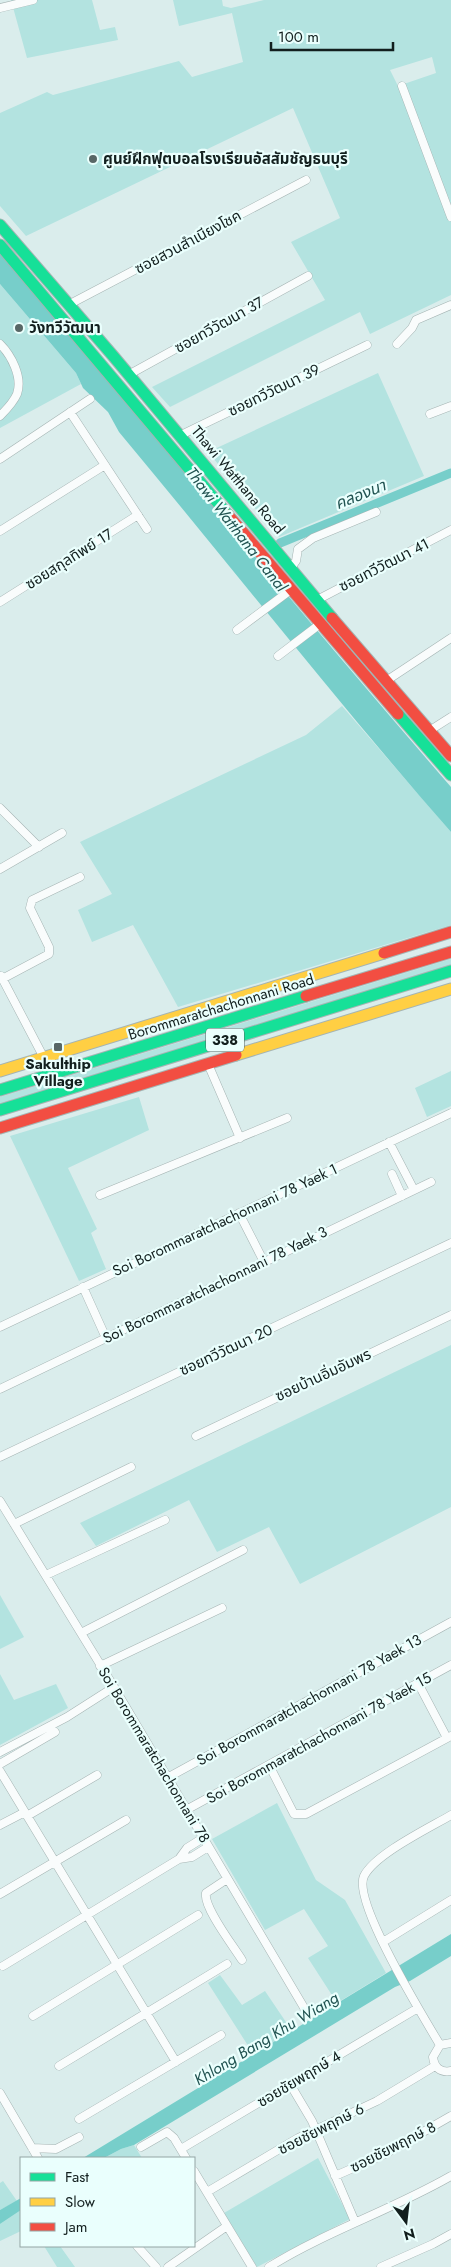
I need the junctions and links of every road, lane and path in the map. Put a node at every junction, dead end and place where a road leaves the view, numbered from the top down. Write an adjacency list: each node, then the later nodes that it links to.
1 (33, 0): 2 (street)
2 (14, 2): 3 (street)
3 (0, 8)
4 (402, 86): 6 (street)
5 (306, 180): 10 (street, ซอยสวนสำเนียงโชค)
6 (451, 218)
7 (0, 225): 10 (main road, Thawi Watthana Road)
8 (0, 245): 30 (main road, Thawi Watthana Road)
9 (308, 276): 15 (street, ซอยทวีวัฒนา 37)
10 (70, 304): 15 (main road, Thawi Watthana Road)
11 (451, 305): 13 (street)
12 (0, 344): 20 (street)
13 (397, 344)
14 (368, 345): 21 (street, ซอยทวีวัฒนา 39)
15 (130, 374): 21 (main road, Thawi Watthana Road)
16 (90, 399): 18 (street)
17 (451, 406): 19 (street)
18 (70, 412): 22 (street); 23 (street)
19 (430, 414)
20 (0, 416)
21 (181, 435): 29 (main road, Thawi Watthana Road)
22 (0, 459)
23 (105, 464): 25 (street); 28 (street)
24 (376, 512): 29 (street)
25 (138, 515): 26 (street); 32 (street, ซอยสกุลทิพย์ 17)
26 (147, 529)
27 (451, 530): 31 (street, ซอยทวีวัฒนา 41)
28 (0, 531)
29 (291, 568): 31 (main road, Thawi Watthana Road)
30 (288, 592): 33 (main road, Thawi Watthana Road); 34 (street)
31 (317, 600): 37 (main road, Thawi Watthana Road)
32 (0, 602)
33 (317, 626): 36 (street); 41 (main road, Thawi Watthana Road)
34 (237, 630)
35 (451, 638): 37 (street)
36 (278, 656)
37 (386, 682): 39 (main road, Thawi Watthana Road)
38 (451, 717): 39 (street)
39 (429, 731): 40 (main road, Thawi Watthana Road)
40 (451, 756)
41 (451, 775)
42 (0, 808): 44 (street)
43 (62, 833): 44 (street)
44 (39, 847): 45 (street)
45 (0, 869)
46 (80, 877): 50 (street)
47 (451, 932): 52 (main road, 338)
48 (451, 952): 55 (main road, Borommaratchachonnani Road / 338)
49 (451, 971): 56 (main road, 338)
50 (1, 977): 52 (street)
51 (451, 989): 53 (main road, 338)
52 (44, 1058): 54 (main road, 338)
53 (208, 1064): 61 (main road, 338); 62 (street)
54 (0, 1071)
55 (0, 1090)
56 (65, 1090): 57 (main road, 338); 59 (main road)
57 (0, 1110)
58 (451, 1113): 63 (street, Soi Borommaratchachonnani 78 Yaek 1)
59 (0, 1117)
60 (287, 1118): 62 (street)
61 (0, 1128)
62 (240, 1138): 67 (street)
63 (389, 1142): 66 (street); 69 (street, Soi Borommaratchachonnani 78 Yaek 1)
64 (392, 1174): 68 (street)
65 (430, 1182): 66 (street, Soi Borommaratchachonnani 78 Yaek 3)
66 (414, 1190): 68 (street, Soi Borommaratchachonnani 78 Yaek 3)
67 (100, 1195)
68 (402, 1196): 71 (street, Soi Borommaratchachonnani 78 Yaek 3)
69 (239, 1213): 71 (street); 72 (street, Soi Borommaratchachonnani 78 Yaek 1)
70 (451, 1243): 78 (street, ซอยทวีวัฒนา 20)
71 (264, 1262): 75 (street, Soi Borommaratchachonnani 78 Yaek 3)
72 (83, 1287): 74 (street, Soi Borommaratchachonnani 78 Yaek 1); 75 (street)
73 (451, 1315): 77 (street, ซอยบ้านอิ่มอัมพร)
74 (0, 1327)
75 (106, 1338): 76 (street, Soi Borommaratchachonnani 78 Yaek 3)
76 (0, 1389)
77 (196, 1436)
78 (0, 1457)
79 (131, 1467): 82 (street)
80 (0, 1501): 82 (street, Soi Borommaratchachonnani 78)
81 (165, 1520): 84 (street)
82 (14, 1524): 84 (street, Soi Borommaratchachonnani 78)
83 (242, 1550): 87 (street)
84 (46, 1575): 87 (street, Soi Borommaratchachonnani 78)
85 (222, 1608): 88 (street)
86 (451, 1622): 99 (street, Soi Borommaratchachonnani 78 Yaek 13)
87 (81, 1634): 88 (street, Soi Borommaratchachonnani 78)
88 (100, 1666): 91 (street, Soi Borommaratchachonnani 78)
89 (451, 1666): 90 (street, Soi Borommaratchachonnani 78 Yaek 15)
90 (418, 1683): 93 (street); 96 (street, Soi Borommaratchachonnani 78 Yaek 15)
91 (114, 1687): 94 (street); 99 (street, Soi Borommaratchachonnani 78)
92 (56, 1732): 95 (street)
93 (449, 1737): 96 (street)
94 (0, 1752)
95 (0, 1764)
96 (269, 1765): 100 (street, Soi Borommaratchachonnani 78 Yaek 15)
97 (0, 1771): 101 (street)
98 (97, 1775): 101 (street)
99 (168, 1778): 100 (street, Soi Borommaratchachonnani 78)
100 (186, 1810): 105 (street, Soi Borommaratchachonnani 78)
101 (26, 1814): 104 (street); 108 (street)
102 (451, 1815): 114 (street)
103 (126, 1820): 108 (street)
104 (0, 1825)
105 (203, 1838): 106 (street, Soi Borommaratchachonnani 78); 107 (street)
106 (208, 1846): 107 (street); 109 (street, Soi Borommaratchachonnani 78)
107 (179, 1859): 112 (street)
108 (56, 1863): 110 (street); 112 (street)
109 (227, 1879): 115 (street); 120 (street, Soi Borommaratchachonnani 78)
110 (0, 1894)
111 (451, 1900): 114 (street)
112 (87, 1915): 116 (street); 118 (street)
113 (198, 1915): 116 (street)
114 (383, 1942): 119 (street)
115 (242, 1960)
116 (117, 1964): 121 (street); 122 (street)
117 (227, 1964): 121 (street)
118 (3, 1966)
119 (418, 2008): 125 (street); 130 (street, ซอยชัยพฤกษ์ 4)
120 (306, 2011)
121 (146, 2013): 126 (street); 127 (street)
122 (32, 2016)
123 (221, 2035): 126 (street)
124 (451, 2043): 125 (street)
125 (440, 2044): 128 (street)
126 (176, 2062): 133 (street)
127 (59, 2066)
128 (435, 2066): 129 (street); 134 (street, ซอยชัยพฤกษ์ 6)
129 (451, 2071)
130 (290, 2084): 134 (street); 138 (street, ซอยชัยพฤกษ์ 4)
131 (0, 2093): 137 (street)
132 (451, 2116): 141 (street, ซอยชัยพฤกษ์ 8)
133 (79, 2120)
134 (315, 2130): 141 (street); 144 (street, ซอยชัยพฤกษ์ 6)
135 (78, 2137): 137 (street)
136 (141, 2147): 138 (street)
137 (32, 2148): 139 (street)
138 (181, 2149): 140 (street)
139 (37, 2157)
140 (185, 2157)
141 (335, 2176): 145 (street)
142 (451, 2176): 145 (street)
143 (196, 2182): 144 (street)
144 (207, 2192): 146 (street)
145 (355, 2222): 152 (street)
146 (227, 2226): 150 (street); 151 (street)
147 (451, 2234): 153 (street)
148 (138, 2247): 149 (street)
149 (156, 2267)
150 (168, 2267)
151 (252, 2267)
152 (269, 2267)
153 (381, 2267)

